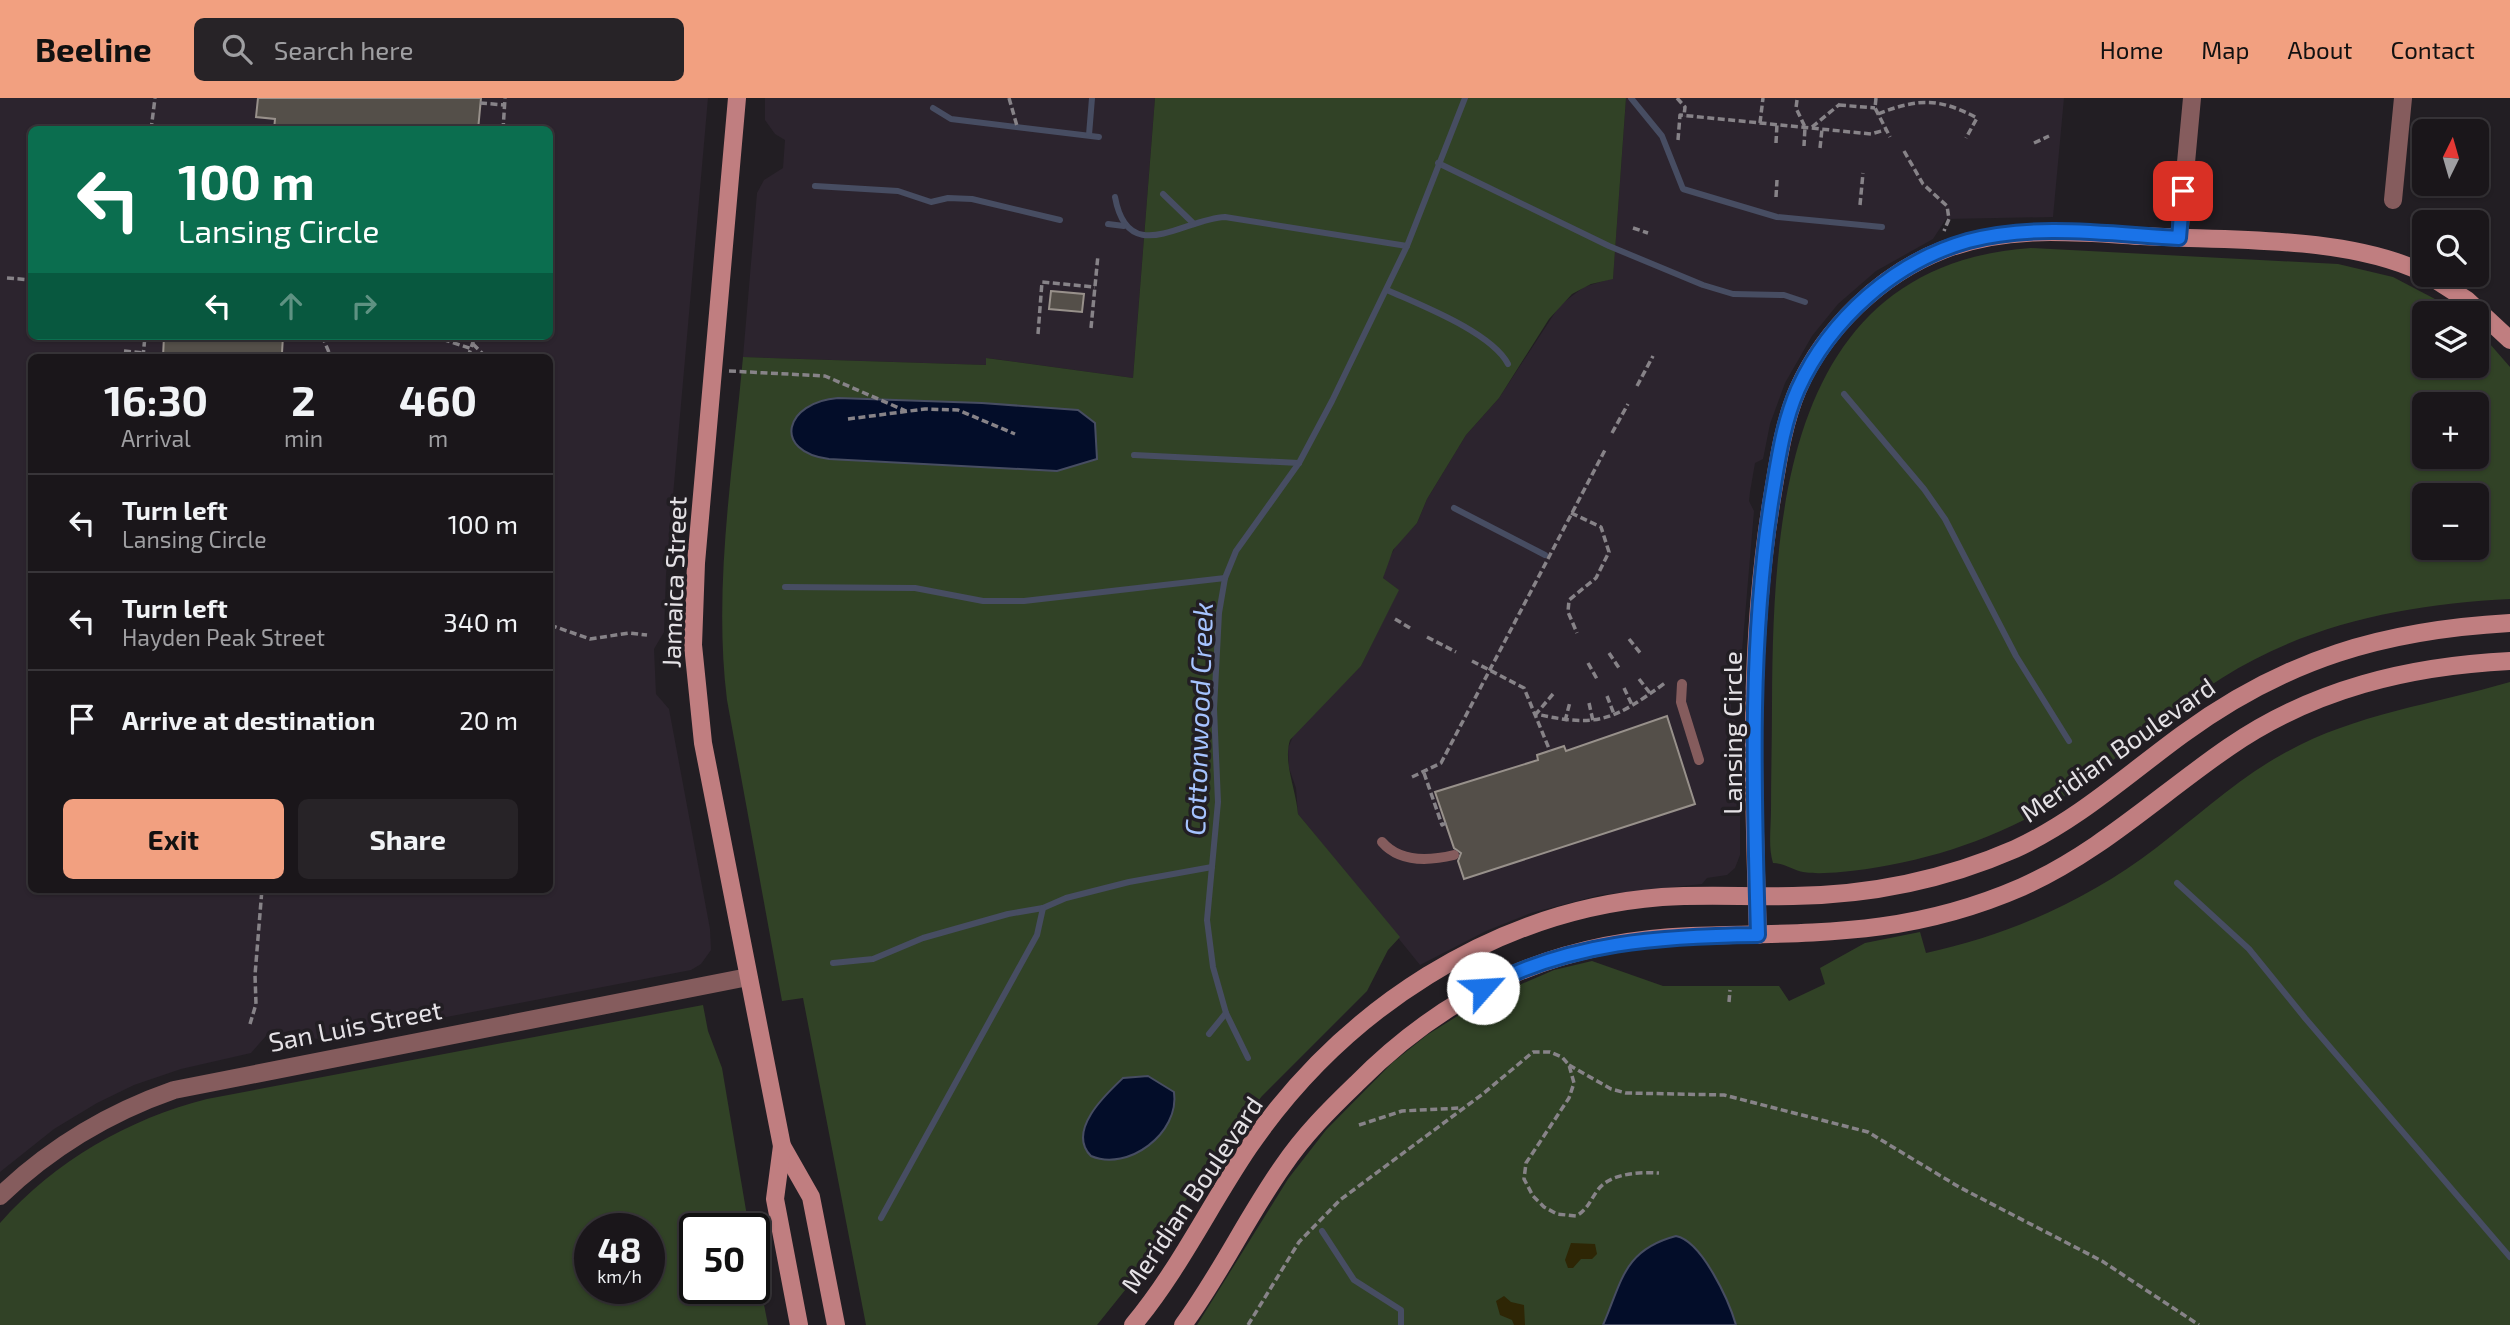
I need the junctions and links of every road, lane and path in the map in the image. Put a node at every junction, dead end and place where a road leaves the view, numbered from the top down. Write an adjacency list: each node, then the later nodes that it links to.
1 (155, 98): 18 (path)
2 (505, 98): 12 (path)
3 (737, 98): 62 (main road, Jamaica Street)
4 (1009, 98): 20 (path)
5 (1677, 98): 15 (path)
6 (1763, 98): 16 (path)
7 (1875, 98): 13 (path)
8 (2192, 98): 42 (street)
9 (2403, 98): 37 (street)
10 (1797, 100): 21 (path)
11 (480, 103): 12 (path)
12 (505, 106): 19 (path)
13 (1875, 108): 14 (path); 22 (path)
14 (1878, 114): 24 (path); 27 (path)
15 (1684, 116): 16 (path); 28 (path)
16 (1760, 123): 17 (path)
17 (1777, 124): 21 (path); 29 (path)
18 (152, 126)
19 (503, 126)
20 (1017, 126)
21 (1805, 127): 22 (path); 31 (path)
22 (1811, 127): 23 (path)
23 (1822, 129): 24 (path); 32 (path)
24 (1885, 130): 26 (path)
25 (2049, 136): 30 (path)
26 (1890, 137)
27 (1966, 138)
28 (1678, 139)
29 (1776, 143)
30 (2034, 143)
31 (1804, 146)
32 (1821, 148)
33 (1904, 151): 41 (path)
34 (1863, 173): 38 (path)
35 (1777, 180): 36 (path)
36 (1776, 197)
37 (2393, 200)
38 (1860, 205)
39 (1633, 228): 40 (path)
40 (1648, 233)
41 (1938, 238)
42 (2179, 238): 44 (main road, Lansing Circle); 110 (main road, Lansing Circle)
43 (1098, 255): 48 (path)
44 (2412, 268)
45 (7, 278): 46 (path)
46 (28, 280)
47 (1055, 283): 48 (path); 50 (path); 52 (path)
48 (1095, 286): 51 (path)
49 (2446, 287): 55 (main road, Lansing Circle)
50 (1054, 292)
51 (1091, 328)
52 (1038, 334)
53 (449, 340): 56 (path)
54 (474, 340): 56 (path)
55 (2510, 340)
56 (472, 346): 59 (path); 60 (path)
57 (124, 351): 58 (path)
58 (138, 354)
59 (469, 354)
60 (481, 354)
61 (1653, 356): 63 (path)
62 (713, 370): 65 (path); 112 (main road, Jamaica Street)
63 (1637, 386)
64 (1628, 404): 67 (path)
65 (906, 411): 66 (path); 68 (path)
66 (848, 419)
67 (1612, 433)
68 (1015, 434)
69 (1605, 450): 70 (path)
70 (1571, 513): 75 (path); 86 (path)
71 (1395, 620): 74 (path)
72 (2510, 623): 110 (main road, Meridian Boulevard)
73 (553, 626): 76 (path)
74 (1410, 628)
75 (1577, 633)
76 (647, 635)
77 (1427, 637): 79 (path)
78 (1629, 639): 81 (path)
79 (1456, 652)
80 (1609, 653): 85 (path)
81 (1640, 654)
82 (1472, 661): 86 (path)
83 (2510, 661): 111 (main road)
84 (1588, 663): 88 (path)
85 (1619, 668)
86 (1489, 670): 98 (path); 104 (path)
87 (1639, 678): 93 (path)
88 (1597, 679)
89 (1665, 683): 93 (path)
90 (1682, 684): 103 (lane)
91 (1624, 688): 97 (path)
92 (1553, 694): 98 (path)
93 (1650, 694): 97 (path)
94 (1607, 696): 99 (path)
95 (1570, 702): 100 (path)
96 (1589, 702): 101 (path)
97 (1632, 705): 99 (path)
98 (1536, 714): 100 (path); 102 (path)
99 (1614, 714): 101 (path)
100 (1565, 720): 101 (path)
101 (1593, 721)
102 (1550, 751)
103 (1699, 760)
104 (1424, 773): 105 (path); 106 (path)
105 (1412, 777)
106 (1446, 823)
107 (1382, 842): 108 (lane)
108 (1454, 855)
109 (262, 893): 115 (path)
110 (1756, 896): 111 (main road, Lansing Circle); 124 (main road, Meridian Boulevard)
111 (1758, 935): 125 (main road)
112 (748, 976): 119 (main road, Jamaica Street); 121 (street, San Luis Street)
113 (1730, 990): 114 (path)
114 (1729, 1002)
115 (250, 1024)
116 (1569, 1065): 117 (path); 120 (path); 127 (path)
117 (1460, 1108): 118 (path); 126 (path)
118 (1359, 1125)
119 (782, 1146): 122 (main road, Jamaica Street); 123 (main road, Jamaica Street)
120 (1659, 1173)
121 (0, 1196)
122 (799, 1325)
123 (836, 1325)
124 (1133, 1325)
125 (1183, 1325)
126 (1248, 1325)
127 (2199, 1325)

